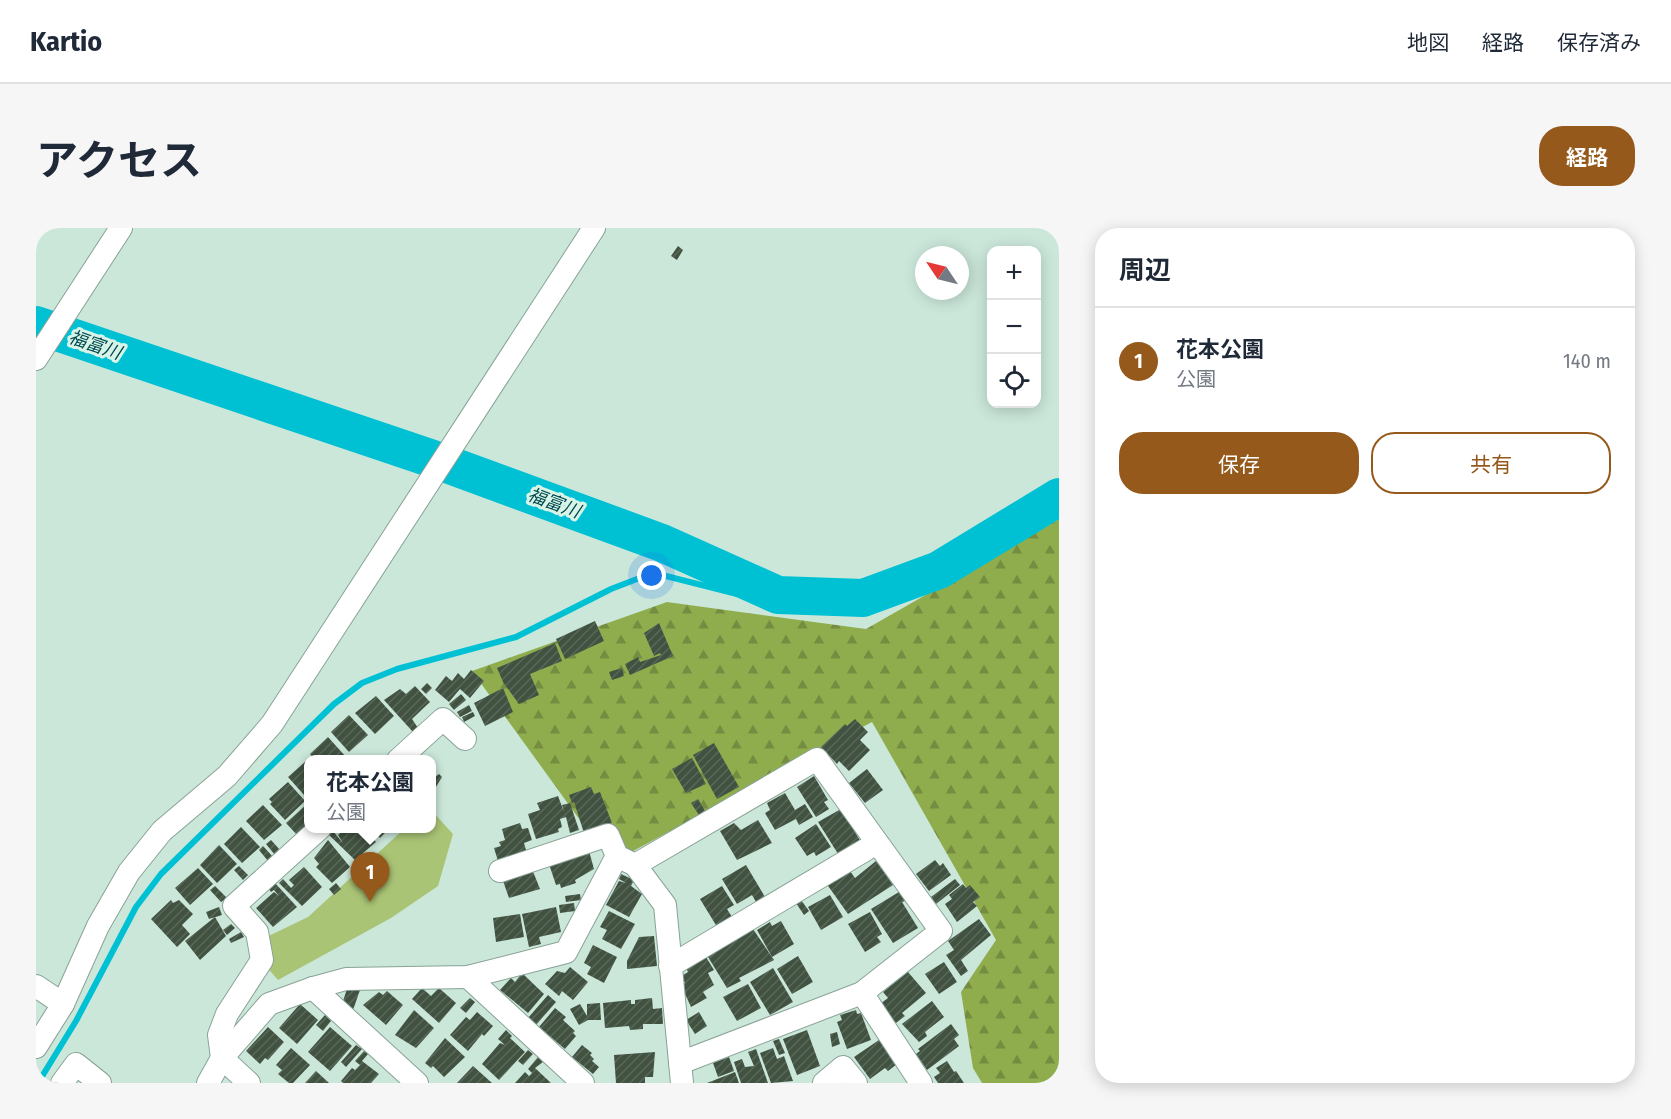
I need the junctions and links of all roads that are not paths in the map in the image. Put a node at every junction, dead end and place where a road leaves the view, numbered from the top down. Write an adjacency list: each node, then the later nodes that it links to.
1 (122, 228): 3 (street)
2 (594, 228): 15 (street)
3 (38, 356)
4 (465, 739): 5 (street)
5 (403, 755)
6 (314, 833): 17 (street)
7 (878, 843): 8 (street); 10 (street); 14 (street)
8 (626, 861): 9 (street); 10 (street); 11 (street)
9 (500, 871)
10 (670, 966): 18 (street)
11 (468, 977): 13 (street); 24 (street)
12 (36, 986): 15 (street)
13 (312, 988): 17 (street); 23 (street)
14 (862, 993): 18 (street); 27 (street)
15 (63, 1004): 16 (street)
16 (36, 1047)
17 (222, 1058): 21 (street); 22 (street)
18 (681, 1073)
19 (62, 1083): 20 (street)
20 (100, 1083)
21 (208, 1083)
22 (249, 1083)
23 (417, 1083)
24 (583, 1083)
25 (824, 1083): 26 (street)
26 (856, 1083)
27 (921, 1083)

